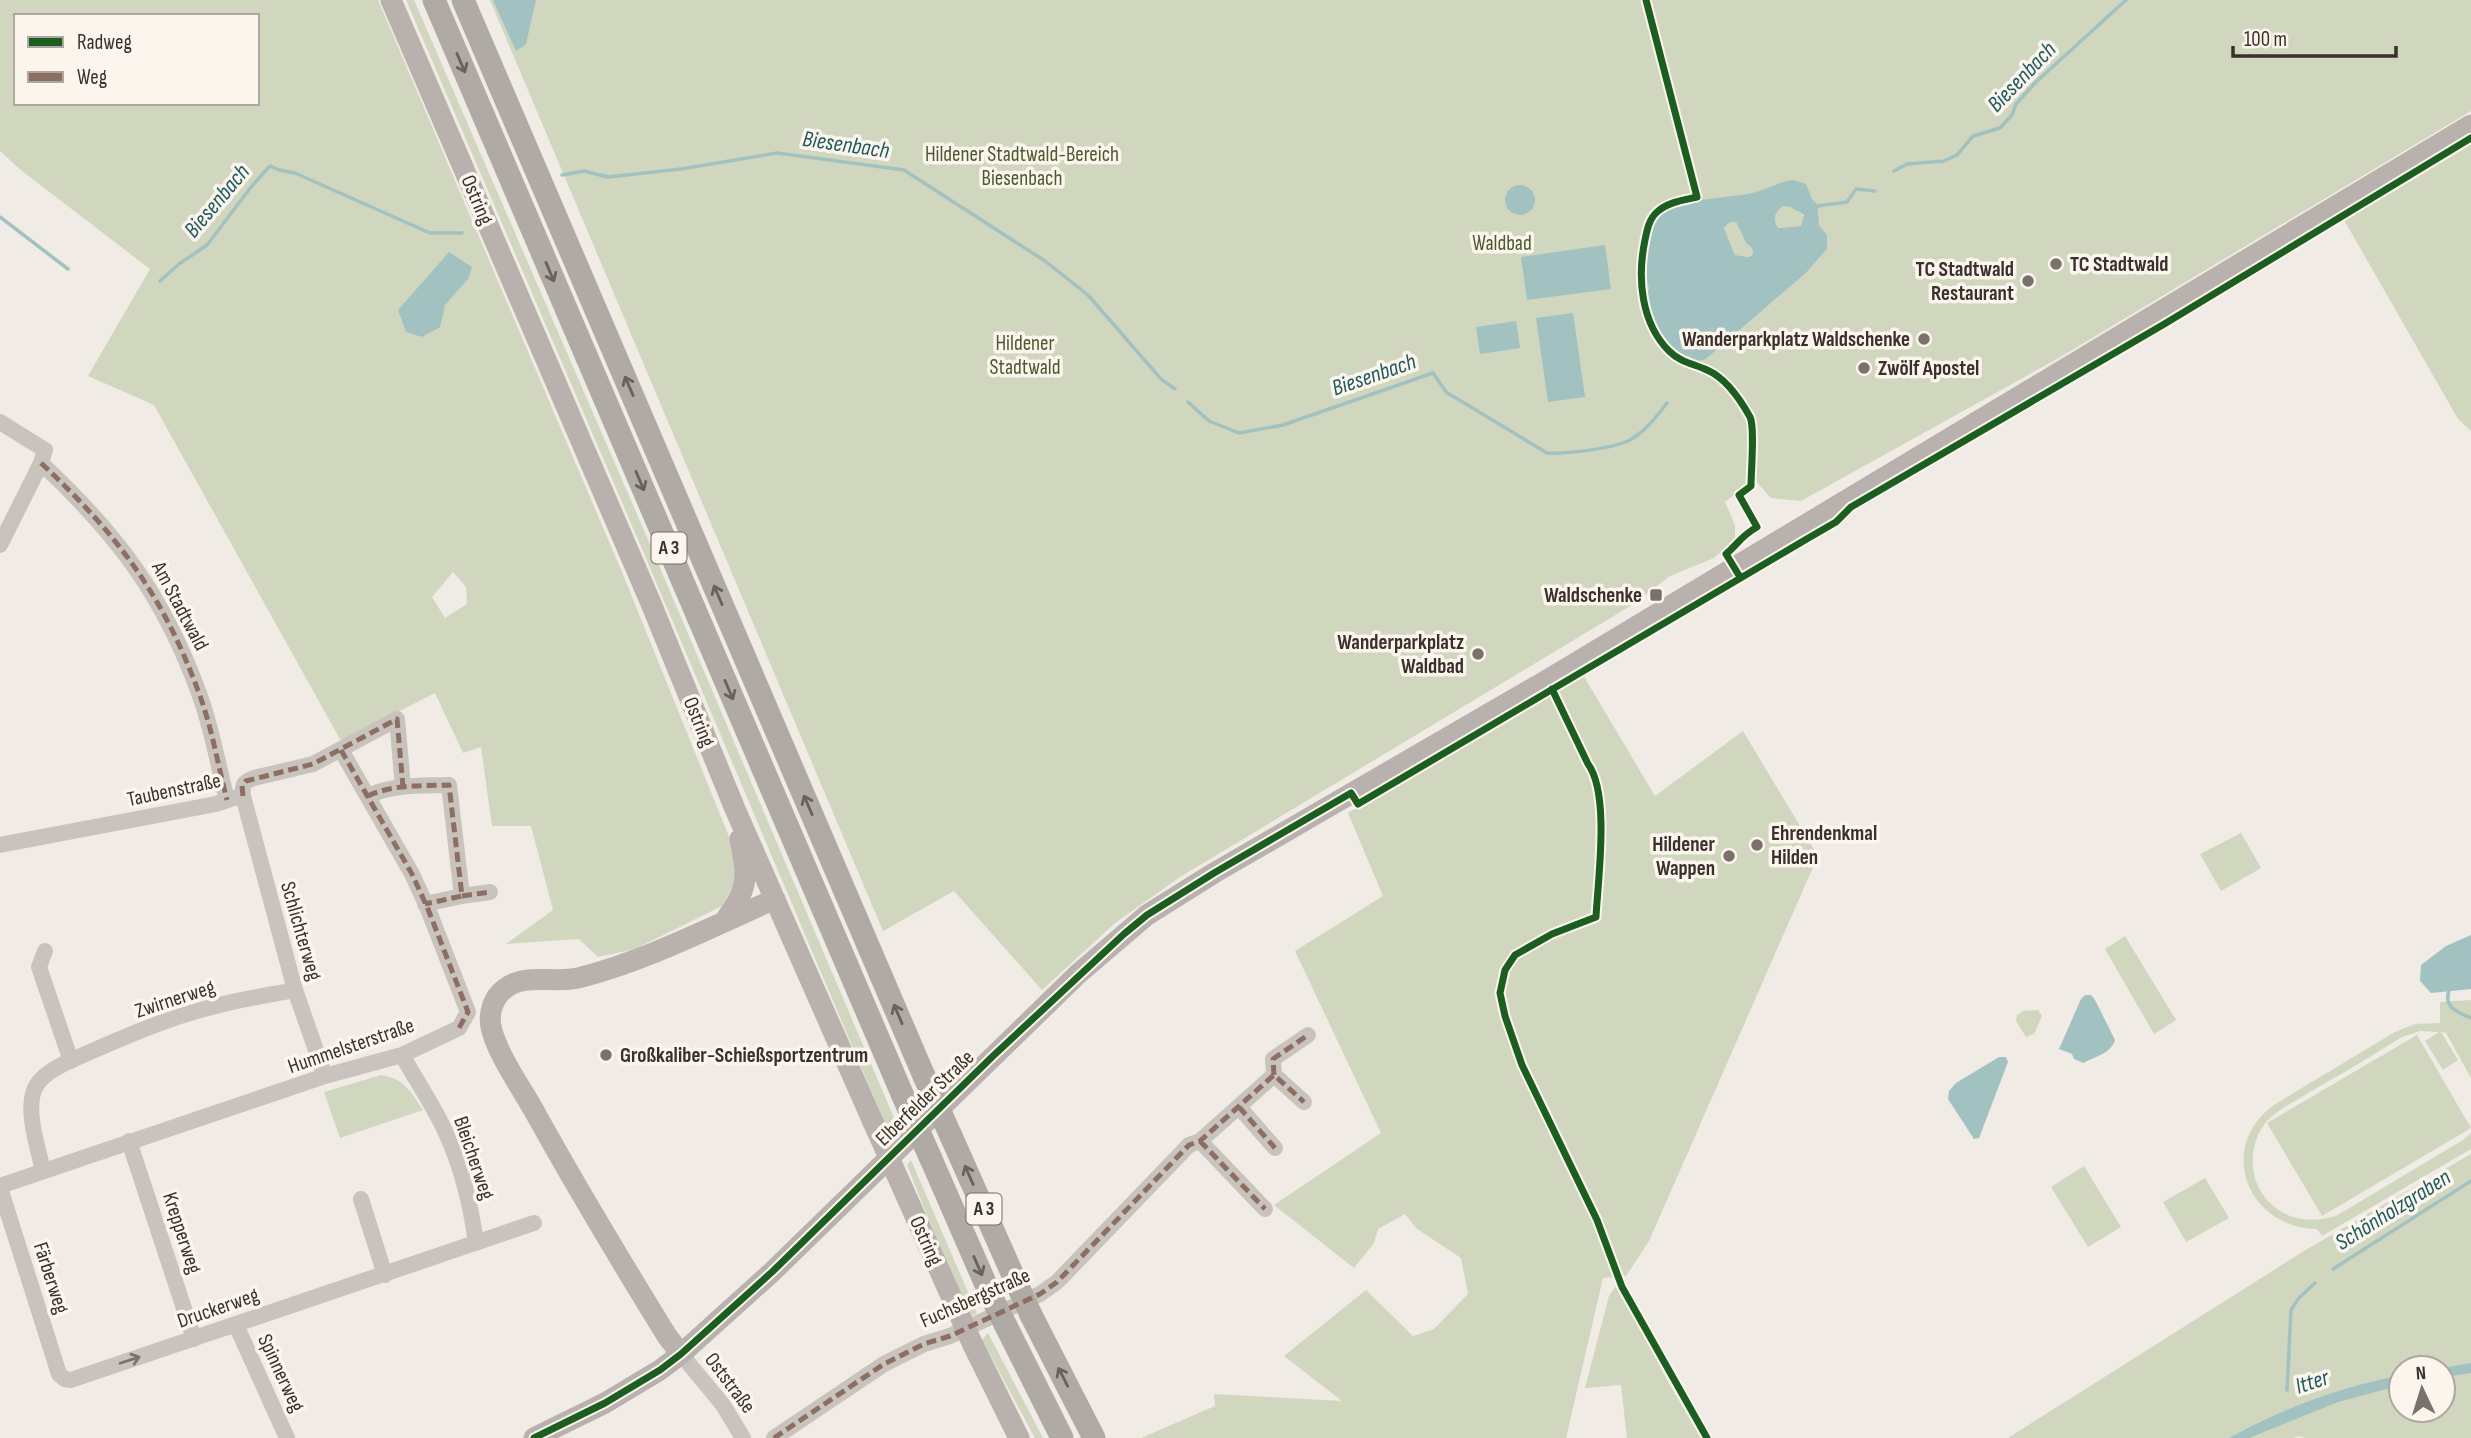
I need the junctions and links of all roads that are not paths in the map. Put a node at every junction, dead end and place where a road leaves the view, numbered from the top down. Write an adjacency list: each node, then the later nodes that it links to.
1 (391, 0): 12 (main road, Ostring)
2 (434, 0): 47 (highway, A 3, one-way to 47, bridge)
3 (463, 0): 48 (highway, A 3, one-way to 3, bridge)
4 (2471, 125): 40 (main road, Elberfelder Straße)
5 (0, 422): 6 (street, Am Stadtwald)
6 (43, 457): 7 (street); 11 (street, Am Stadtwald)
7 (0, 545)
8 (341, 750): 9 (street); 10 (street, Hummelsterstraße); 11 (street, Taubenstraße)
9 (402, 787): 10 (street); 15 (street)
10 (368, 796): 17 (street, Hummelsterstraße)
11 (235, 798): 13 (street, Taubenstraße); 20 (street, Schlichterweg)
12 (735, 809): 16 (main road, Ostring); 18 (main road)
13 (0, 845)
14 (490, 892): 15 (street)
15 (463, 896): 17 (street)
16 (775, 899): 18 (main road); 46 (main road, Ostring, bridge)
17 (425, 904): 22 (street, Hummelsterstraße)
18 (724, 922): 40 (main road)
19 (45, 951): 23 (street)
20 (295, 990): 23 (street, Zwirnerweg); 25 (street, Schlichterweg)
21 (1308, 1035): 24 (street, Fuchsbergstraße)
22 (402, 1055): 25 (street, Hummelsterstraße); 36 (street, Bleicherweg)
23 (71, 1061): 31 (street, Zwirnerweg)
24 (1274, 1075): 26 (street); 27 (street, Fuchsbergstraße)
25 (325, 1076): 29 (street, Hummelsterstraße)
26 (1304, 1102)
27 (1239, 1107): 28 (street, Fuchsbergstraße); 30 (street)
28 (1200, 1141): 34 (street); 45 (street, Fuchsbergstraße)
29 (129, 1142): 31 (street, Hummelsterstraße); 39 (street, Krepperweg)
30 (1275, 1148)
31 (43, 1170): 32 (street, Hummelsterstraße)
32 (0, 1187): 41 (street, Färberweg)
33 (361, 1199): 37 (street)
34 (1265, 1209)
35 (534, 1223): 36 (street, Druckerweg)
36 (476, 1243): 37 (street, Druckerweg)
37 (385, 1275): 38 (street, Druckerweg)
38 (236, 1325): 39 (street, Druckerweg); 42 (street, Spinnerweg)
39 (194, 1339): 41 (street, Druckerweg, one-way to 39)
40 (681, 1354): 43 (main road, Elberfelder Straße); 44 (street, Oststraße)
41 (65, 1379)
42 (287, 1438)
43 (534, 1438)
44 (743, 1438)
45 (774, 1438)
46 (1019, 1438)
47 (1062, 1438)
48 (1094, 1438)

